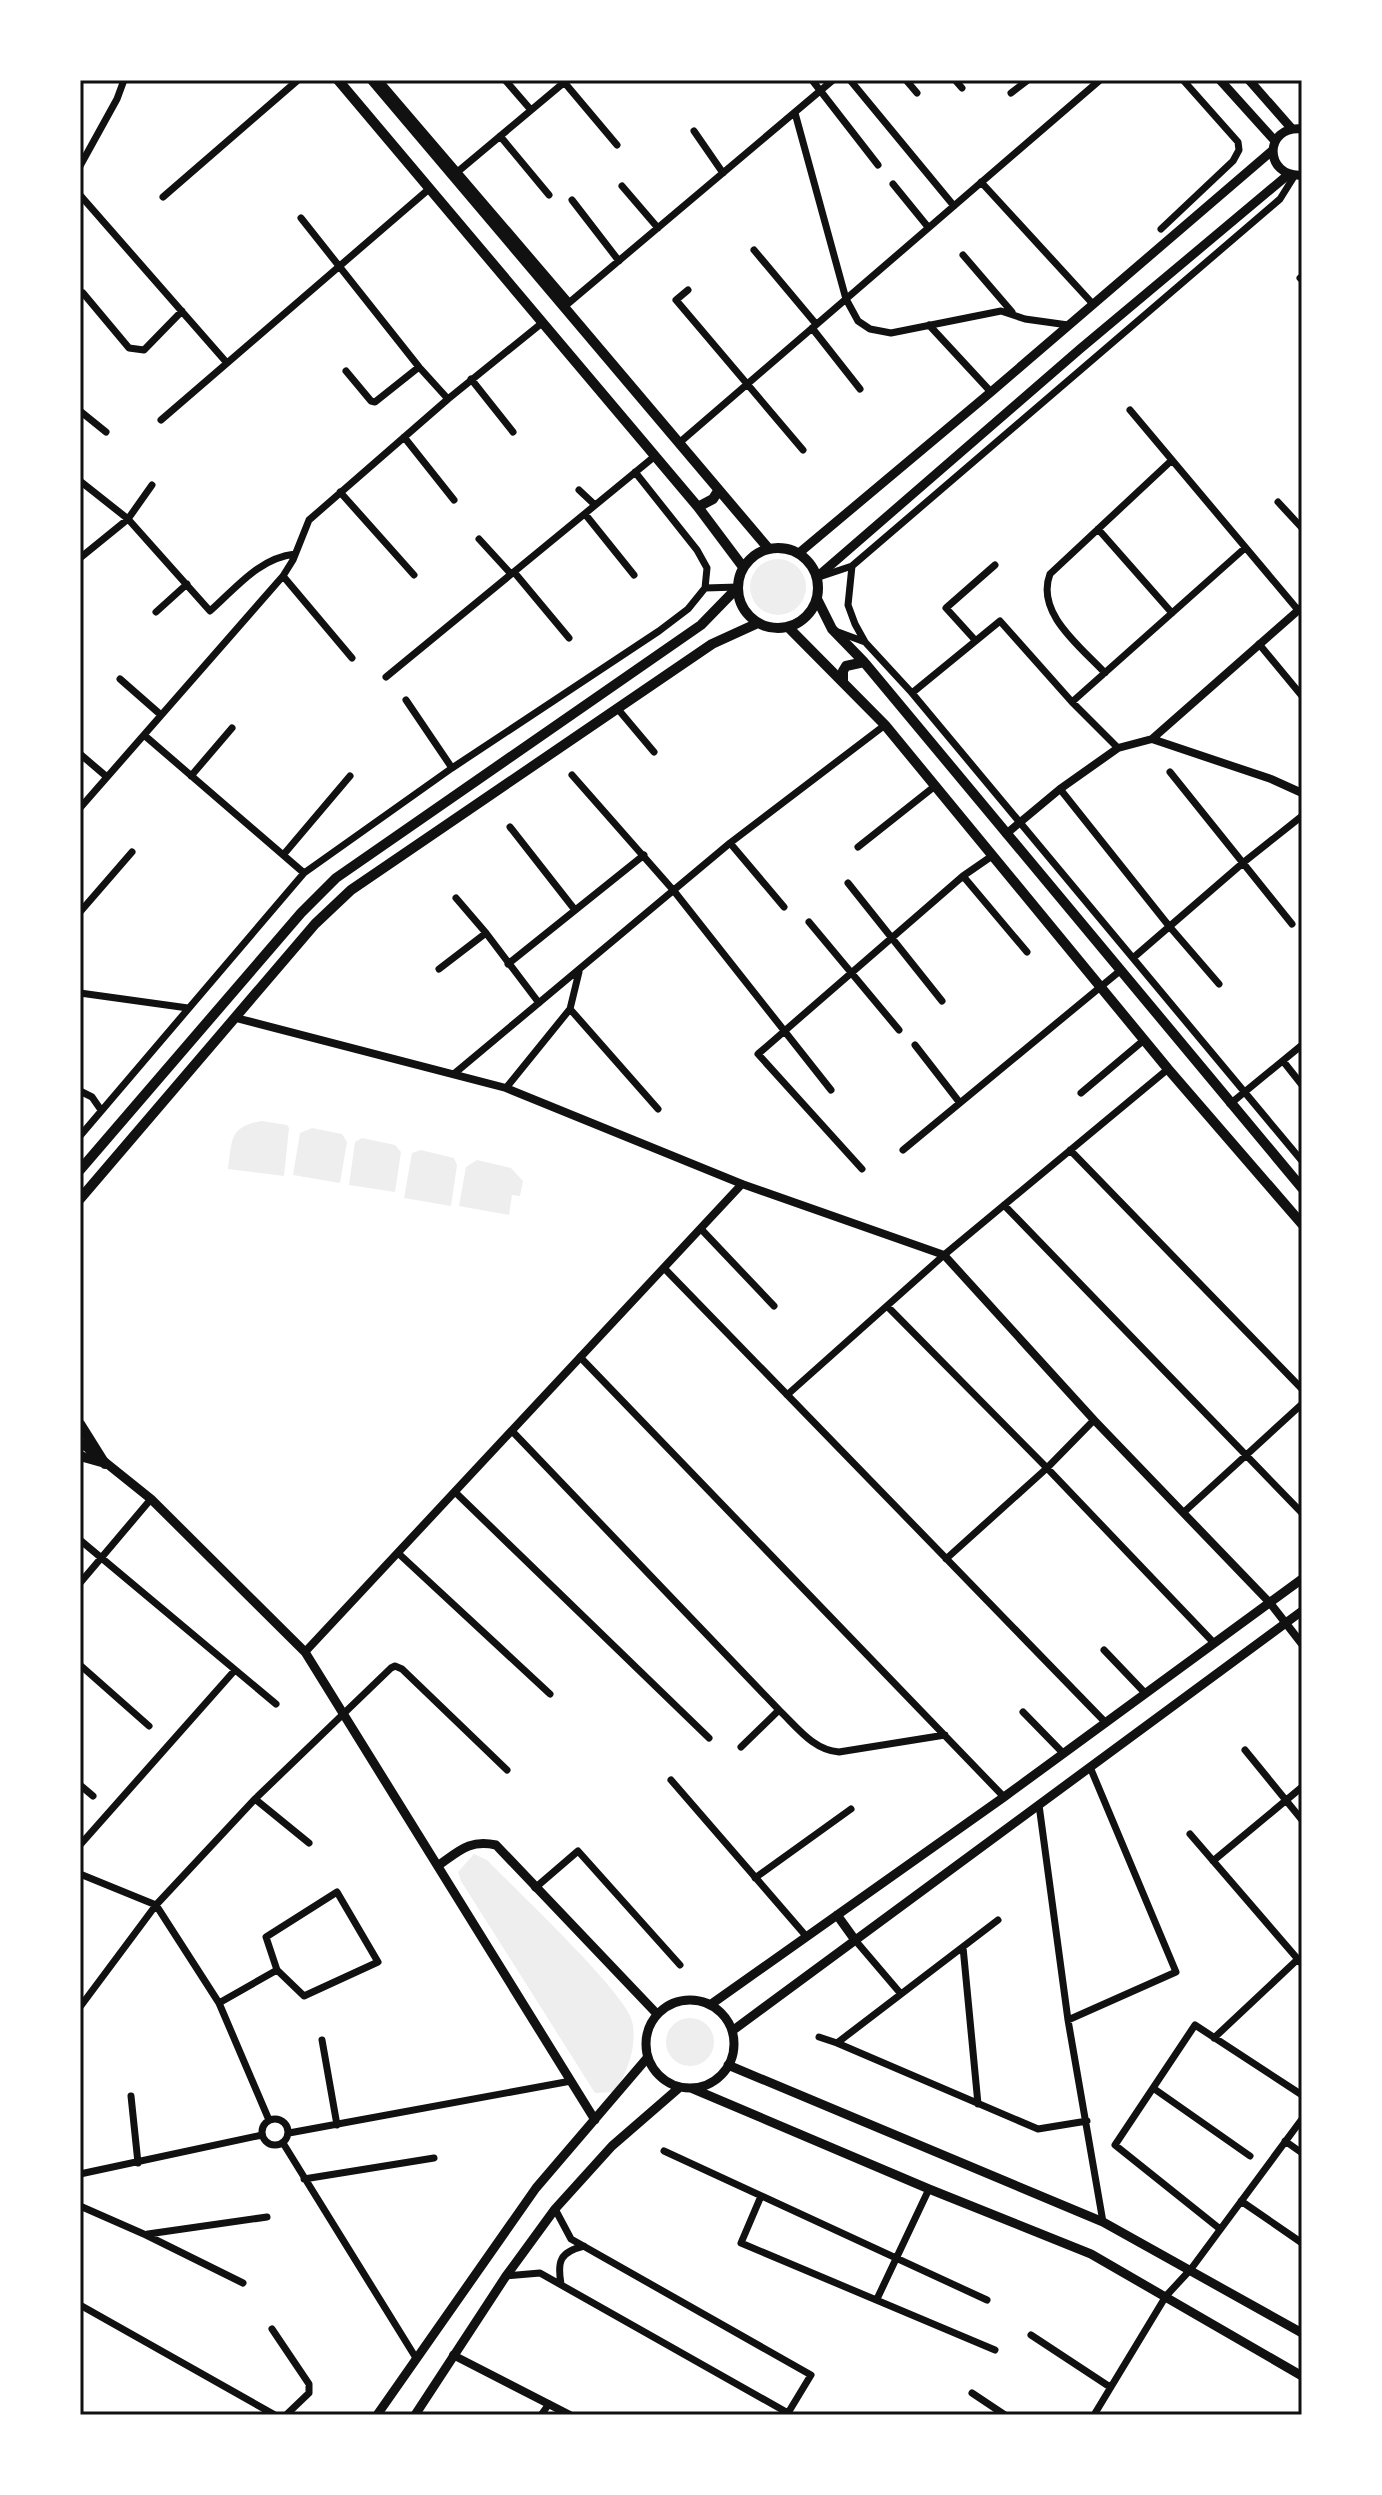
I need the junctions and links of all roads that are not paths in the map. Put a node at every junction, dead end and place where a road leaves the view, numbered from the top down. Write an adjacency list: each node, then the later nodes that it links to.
1 (124, 80): 30 (street)
2 (298, 80): 40 (street)
3 (338, 80): 37 (main road)
4 (372, 80): 32 (main road)
5 (379, 80): 32 (street)
6 (505, 80): 22 (street)
7 (812, 80): 19 (street)
8 (833, 80): 19 (street)
9 (850, 80): 42 (street)
10 (906, 80): 20 (street)
11 (955, 80): 18 (street)
12 (1028, 80): 21 (street)
13 (1100, 80): 34 (street)
14 (1183, 80): 46 (street)
15 (1220, 80): 28 (main road)
16 (1249, 80): 24 (main road)
17 (566, 81): 22 (street); 27 (street)
18 (962, 88)
19 (820, 90): 23 (street); 29 (street)
20 (917, 93)
21 (1011, 93)
22 (531, 110): 26 (street)
23 (795, 113): 31 (street); 53 (street)
24 (1299, 128): 28 (main road)
25 (694, 131): 31 (street)
26 (500, 136): 32 (street); 39 (street)
27 (617, 145)
28 (1274, 146): 33 (main road); 54 (main road)
29 (878, 165)
30 (80, 166)
31 (723, 173): 45 (street)
32 (456, 174): 55 (main road)
33 (1298, 175): 101 (street); 107 (main road)
34 (981, 182): 42 (street); 54 (street)
35 (893, 184): 44 (street)
36 (622, 186): 45 (street)
37 (429, 189): 50 (street); 58 (main road)
38 (80, 195): 56 (street)
39 (549, 195)
40 (163, 197)
41 (572, 200): 49 (street)
42 (954, 206): 44 (street)
43 (301, 218): 50 (street)
44 (928, 227): 53 (street)
45 (658, 228): 49 (street)
46 (1161, 229)
47 (754, 250): 61 (street)
48 (963, 255): 57 (street)
49 (619, 261): 55 (street)
50 (339, 266): 62 (street); 63 (street)
51 (688, 290): 66 (street)
52 (83, 293): 56 (street)
53 (846, 299): 59 (street); 61 (street)
54 (1092, 303): 60 (main road)
55 (566, 304): 76 (main road)
56 (182, 311): 62 (street)
57 (1014, 314): 59 (street); 60 (street)
58 (542, 323): 65 (street); 78 (main road)
59 (929, 325): 68 (street)
60 (1068, 325): 68 (main road)
61 (814, 326): 66 (street); 67 (street)
62 (227, 363): 72 (street)
63 (419, 367): 64 (street); 69 (street)
64 (346, 371)
65 (471, 379): 69 (street); 74 (street)
66 (747, 383): 76 (street); 77 (street)
67 (860, 389)
68 (991, 392): 97 (main road)
69 (448, 399): 75 (street)
70 (1130, 410): 79 (street)
71 (80, 411): 73 (street)
72 (161, 420)
73 (106, 432)
74 (513, 432)
75 (404, 437): 85 (street); 86 (street)
76 (679, 443): 84 (main road)
77 (803, 450)
78 (655, 456): 80 (street); 89 (main road)
79 (1172, 460): 93 (street); 96 (street)
80 (635, 472): 88 (street); 110 (street)
81 (80, 481): 91 (street)
82 (152, 485): 91 (street)
83 (579, 490): 88 (street)
84 (718, 491): 89 (main road); 95 (main road)
85 (340, 492): 98 (street); 104 (street)
86 (454, 500)
87 (1278, 502): 92 (street)
88 (595, 505): 90 (street)
89 (698, 507): 102 (main road)
90 (585, 514): 103 (street); 105 (street)
91 (128, 519): 99 (street); 108 (street)
92 (1302, 528)
93 (1098, 529): 114 (street); 126 (street)
94 (479, 539): 103 (street)
95 (768, 548): 97 (main road); 102 (main road)
96 (1245, 548): 112 (street); 114 (street)
97 (799, 553): 107 (main road)
98 (295, 554): 106 (street); 108 (street)
99 (80, 558)
100 (995, 565): 120 (street)
101 (852, 566): 107 (street); 121 (street)
102 (743, 567): 109 (main road)
103 (512, 573): 119 (street); 127 (street)
104 (414, 575)
105 (634, 575)
106 (283, 576): 124 (street); 135 (street)
107 (817, 577): 111 (main road)
108 (187, 584): 113 (street)
109 (738, 587): 110 (street); 115 (main road); 118 (main road)
110 (705, 588): 143 (street)
111 (817, 599): 116 (main road); 117 (main road)
112 (1300, 608): 122 (street)
113 (156, 612)
114 (1172, 613): 126 (street)
115 (758, 623): 116 (main road); 123 (main road)
116 (788, 627): 129 (main road)
117 (832, 629): 121 (street); 125 (main road)
118 (682, 637): 123 (main road); 172 (main road)
119 (569, 638)
120 (975, 640): 130 (street); 133 (street)
121 (865, 642): 130 (street)
122 (1259, 644): 131 (street); 139 (street)
123 (696, 656): 134 (main road)
124 (352, 658)
125 (864, 662): 129 (main road); 156 (main road)
126 (1105, 673): 133 (street)
127 (386, 677)
128 (120, 679): 135 (street)
129 (843, 680): 136 (main road)
130 (912, 693): 154 (street)
131 (1302, 696)
132 (406, 700): 143 (street)
133 (1072, 702): 140 (street)
134 (617, 708): 141 (street); 174 (main road)
135 (161, 715): 138 (street)
136 (885, 725): 149 (main road); 157 (street)
137 (232, 728): 146 (street)
138 (144, 735): 146 (street); 148 (street)
139 (1152, 739): 140 (street); 151 (street)
140 (1118, 748): 150 (street)
141 (654, 752)
142 (80, 754): 148 (street)
143 (452, 768): 164 (street)
144 (1170, 772): 163 (street)
145 (572, 775): 161 (street)
146 (191, 776): 160 (street)
147 (350, 776): 160 (street)
148 (107, 777): 152 (street)
149 (935, 786): 158 (street); 162 (main road)
150 (1060, 789): 154 (street); 176 (street)
151 (1302, 793)
152 (80, 808)
153 (1302, 816): 163 (street)
154 (1017, 822): 156 (street); 180 (street)
155 (510, 827): 170 (street)
156 (1006, 834): 184 (main road)
157 (730, 843): 167 (street); 169 (street)
158 (858, 847)
159 (132, 852): 171 (street)
160 (284, 854): 164 (street)
161 (644, 855): 167 (street); 170 (street)
162 (992, 856): 165 (street); 187 (main road)
163 (1244, 862): 175 (street); 176 (street)
164 (304, 873): 191 (street)
165 (963, 876): 178 (street); 179 (street)
166 (848, 883): 178 (street)
167 (674, 891): 183 (street); 195 (street)
168 (456, 898): 177 (street)
169 (784, 907)
170 (575, 910): 181 (street)
171 (80, 912)
172 (301, 913): 174 (main road); 217 (main road)
173 (809, 922): 185 (street)
174 (315, 924): 193 (main road)
175 (1292, 924)
176 (1169, 926): 180 (street); 186 (street)
177 (486, 933): 181 (street); 182 (street)
178 (891, 938): 185 (street); 189 (street)
179 (1027, 952)
180 (1133, 958): 206 (street)
181 (508, 964): 190 (street)
182 (439, 969)
183 (579, 970): 190 (street); 192 (street)
184 (1121, 970): 187 (street); 209 (main road)
185 (852, 972): 194 (street); 195 (street)
186 (1219, 984)
187 (1100, 987): 196 (main road); 208 (street)
188 (80, 993): 191 (street)
189 (942, 1001)
190 (539, 1003): 201 (street)
191 (188, 1008): 211 (street)
192 (570, 1009): 203 (street); 210 (street)
193 (236, 1018): 201 (street); 220 (main road)
194 (899, 1030)
195 (784, 1031): 204 (street); 216 (street)
196 (1144, 1040): 200 (main road); 207 (street)
197 (915, 1045): 208 (street)
198 (1302, 1045): 199 (street)
199 (1283, 1061): 202 (street); 206 (street)
200 (1168, 1069): 214 (street); 222 (main road)
201 (455, 1073): 203 (street)
202 (1302, 1085)
203 (506, 1088): 218 (street)
204 (831, 1090)
205 (80, 1091): 211 (street)
206 (1244, 1092): 209 (street); 215 (street)
207 (1081, 1093)
208 (960, 1103): 213 (street)
209 (1230, 1104): 219 (main road)
210 (658, 1109)
211 (101, 1110): 212 (street)
212 (80, 1136)
213 (903, 1150)
214 (1070, 1150): 221 (street); 229 (street)
215 (1302, 1161)
216 (862, 1169)
217 (80, 1170)
218 (742, 1184): 223 (street); 224 (street)
219 (1302, 1188)
220 (80, 1199)
221 (1004, 1205): 224 (street); 237 (street)
222 (1302, 1224)
223 (701, 1229): 225 (street); 226 (street)
224 (944, 1255): 227 (street); 232 (street)
225 (664, 1268): 228 (street); 230 (street)
226 (774, 1306)
227 (887, 1306): 230 (street); 239 (street)
228 (580, 1357): 234 (street); 267 (street)
229 (1302, 1389)
230 (787, 1395): 247 (street)
231 (1302, 1404): 237 (street)
232 (1094, 1420): 239 (street); 242 (street)
233 (80, 1424): 238 (main road)
234 (512, 1431): 240 (street); 262 (street)
235 (80, 1442): 238 (main road)
236 (80, 1453): 238 (main road)
237 (1245, 1457): 242 (street); 243 (street)
238 (105, 1464): 241 (main road)
239 (1047, 1468): 247 (street); 253 (street)
240 (455, 1492): 245 (street); 268 (street)
241 (151, 1499): 246 (street); 256 (main road)
242 (1184, 1512): 250 (street)
243 (1302, 1513)
244 (80, 1540): 246 (street)
245 (398, 1553): 256 (street); 260 (street)
246 (101, 1558): 249 (street); 258 (street)
247 (946, 1559): 265 (street)
248 (1302, 1579): 250 (main road)
249 (80, 1583)
250 (1270, 1603): 252 (street); 253 (main road)
251 (1302, 1611): 252 (main road)
252 (1286, 1623): 254 (street); 272 (main road)
253 (1214, 1643): 259 (main road)
254 (1302, 1644)
255 (1104, 1650): 259 (street)
256 (305, 1652): 264 (main road)
257 (80, 1665): 266 (street)
258 (235, 1670): 261 (street); 286 (street)
259 (1145, 1693): 265 (main road)
260 (550, 1694)
261 (276, 1704)
262 (779, 1710): 267 (street); 269 (street)
263 (1023, 1712): 271 (street)
264 (345, 1714): 273 (street); 279 (street); 288 (main road)
265 (1106, 1723): 271 (main road)
266 (149, 1726)
267 (945, 1735): 278 (street)
268 (709, 1738)
269 (741, 1747)
270 (1245, 1750): 280 (street)
271 (1063, 1753): 278 (main road)
272 (1090, 1767): 281 (main road); 306 (street)
273 (507, 1770)
274 (671, 1780): 290 (street)
275 (80, 1785): 277 (street)
276 (1302, 1787): 280 (street)
277 (93, 1796)
278 (1004, 1797): 293 (main road)
279 (255, 1799): 285 (street); 292 (street)
280 (1286, 1800): 283 (street); 287 (street)
281 (1039, 1805): 296 (main road); 306 (street)
282 (851, 1809): 290 (street)
283 (1302, 1820)
284 (1190, 1834): 287 (street)
285 (309, 1843)
286 (80, 1845)
287 (1213, 1861): 298 (street)
288 (439, 1865): 291 (main road); 314 (main road)
289 (80, 1874): 292 (street)
290 (755, 1878): 295 (street)
291 (535, 1888): 299 (street); 305 (main road)
292 (156, 1905): 302 (street); 304 (street)
293 (837, 1915): 295 (main road); 296 (main road)
294 (998, 1920): 297 (street)
295 (806, 1936): 303 (main road)
296 (855, 1940): 301 (street); 307 (main road)
297 (963, 1947): 301 (street); 320 (street)
298 (1300, 1961): 309 (street)
299 (680, 1965)
300 (277, 1970): 300 (street); 302 (street)
301 (901, 1994): 311 (street)
302 (219, 2003): 322 (street)
303 (710, 2005): 305 (main road); 307 (main road)
304 (80, 2007)
305 (657, 2014): 312 (main road)
306 (1068, 2020): 324 (street)
307 (732, 2031): 313 (main road)
308 (819, 2037): 311 (street)
309 (1214, 2038): 317 (street); 318 (street)
310 (322, 2040): 325 (street)
311 (837, 2043): 320 (street)
312 (648, 2057): 315 (main road); 323 (main road)
313 (728, 2065): 316 (main road); 343 (main road)
314 (571, 2081): 323 (main road); 325 (street)
315 (680, 2087): 316 (main road); 341 (main road)
316 (691, 2088): 337 (main road)
317 (1153, 2088): 332 (street); 344 (street)
318 (1302, 2095)
319 (131, 2096): 334 (street)
320 (978, 2104): 324 (street)
321 (1302, 2119): 328 (street)
322 (269, 2120): 326 (street); 327 (street)
323 (595, 2120): 362 (main road)
324 (1087, 2121): 343 (street)
325 (337, 2125): 326 (street)
326 (289, 2133): 329 (street)
327 (262, 2135): 329 (street); 334 (street)
328 (1285, 2141): 331 (street); 339 (street)
329 (283, 2143): 336 (street)
330 (664, 2151): 338 (street)
331 (1302, 2153)
332 (1250, 2156)
333 (434, 2158): 336 (street)
334 (138, 2163): 335 (street)
335 (80, 2174)
336 (304, 2179): 362 (street)
337 (929, 2189): 348 (street); 353 (main road)
338 (761, 2196): 348 (street); 354 (street)
339 (1241, 2201): 344 (street); 346 (street)
340 (80, 2206): 345 (street)
341 (555, 2209): 347 (street); 350 (main road)
342 (267, 2217): 345 (street)
343 (1103, 2222): 349 (main road)
344 (1220, 2229): 349 (street)
345 (146, 2235): 351 (street)
346 (1302, 2243)
347 (584, 2246): 352 (street); 352 (street)
348 (896, 2258): 354 (street); 355 (street)
349 (1191, 2269): 353 (street); 358 (main road)
350 (506, 2276): 352 (street); 361 (main road)
351 (243, 2283)
352 (561, 2284)
353 (1166, 2296): 363 (main road); 364 (street)
354 (877, 2299): 360 (street)
355 (987, 2300)
356 (80, 2305): 367 (street)
357 (272, 2329): 368 (street)
358 (1302, 2333)
359 (1031, 2335): 364 (street)
360 (995, 2350)
361 (453, 2355): 366 (street); 370 (main road)
362 (416, 2358): 369 (main road)
363 (1302, 2376)
364 (1110, 2387): 374 (street)
365 (972, 2393): 373 (street)
366 (549, 2404): 371 (street); 372 (street)
367 (275, 2415)
368 (286, 2415)
369 (377, 2415)
370 (415, 2415)
371 (541, 2415)
372 (570, 2415)
373 (1005, 2415)
374 (1094, 2415)

